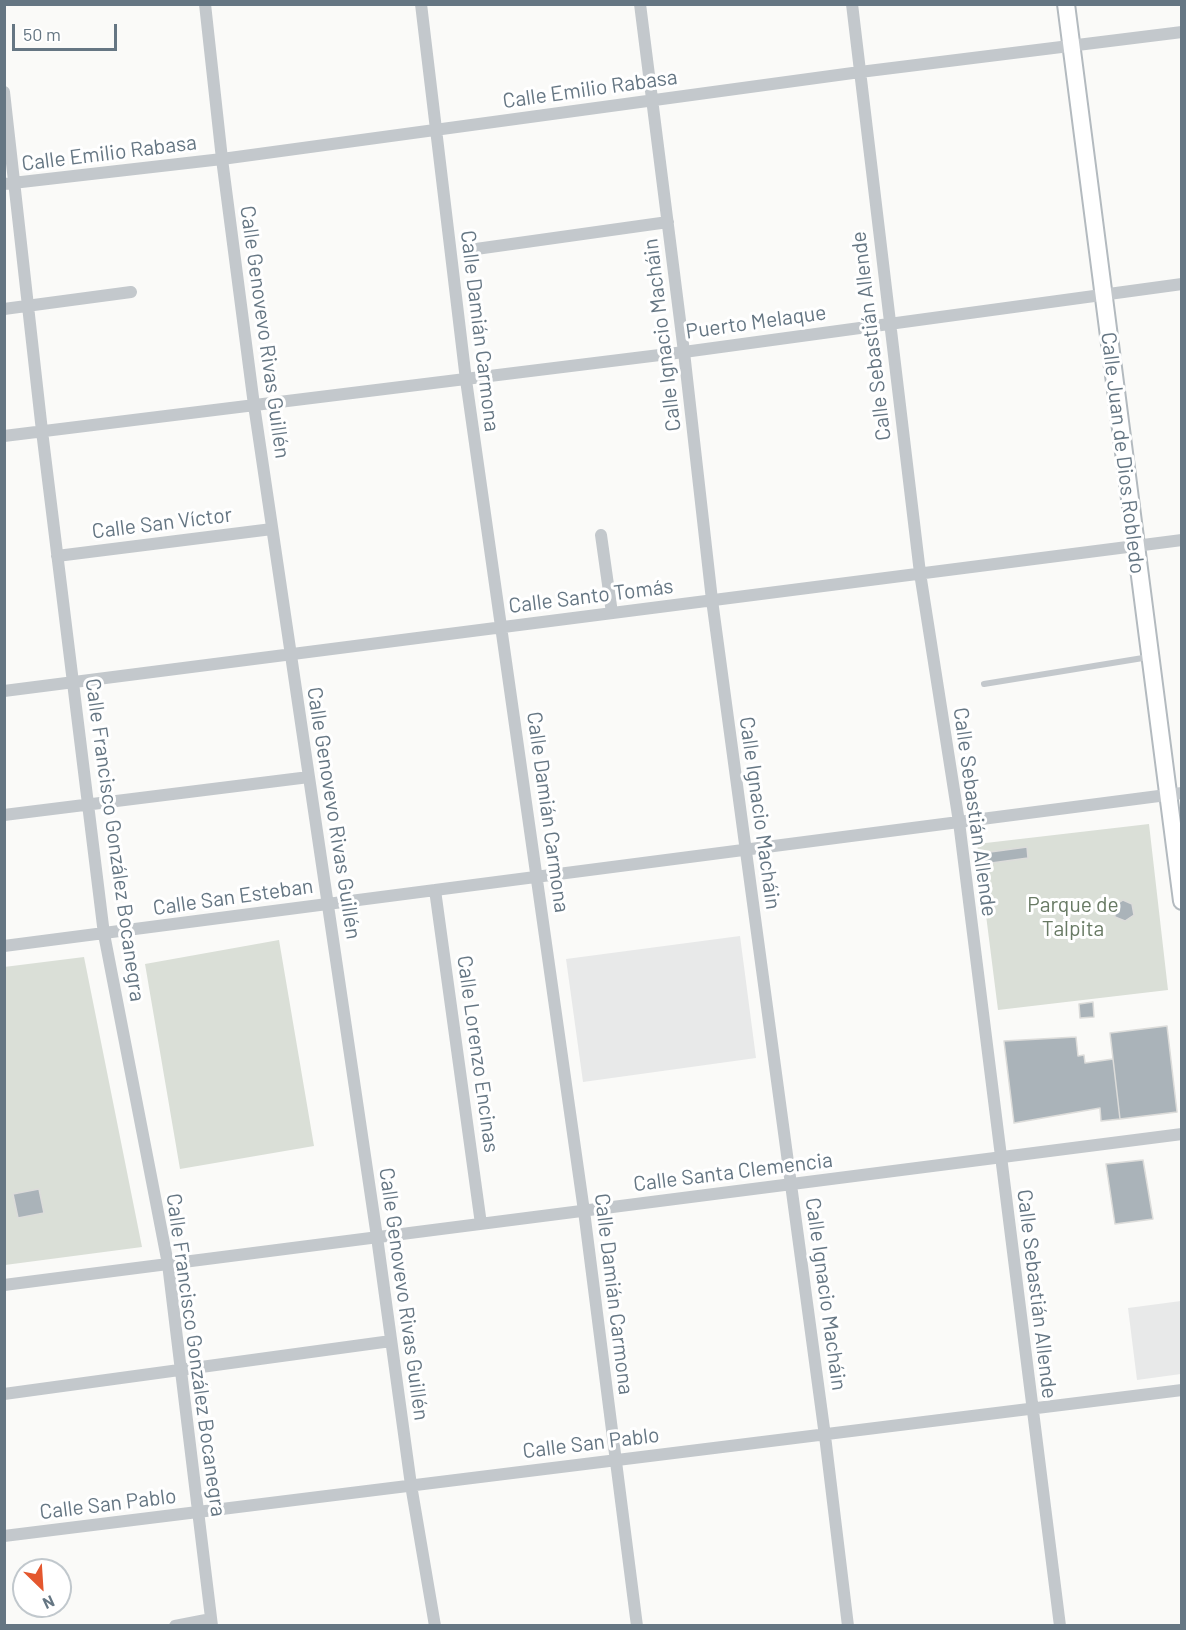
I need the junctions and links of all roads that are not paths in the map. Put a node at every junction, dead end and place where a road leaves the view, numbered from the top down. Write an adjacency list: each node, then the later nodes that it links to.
1 (206, 4): 12 (street, Calle Genovevo Rivas Guillén)
2 (420, 4): 11 (street, Calle Damián Carmona)
3 (640, 4): 10 (street, Calle Ignacio Macháin)
4 (852, 4): 8 (street, Calle Sebastián Allende)
5 (1066, 4): 7 (street, Calle Juan de Dios Robledo)
6 (1182, 32): 7 (street, Calle Emilio Rabasa)
7 (1071, 46): 8 (street, Calle Emilio Rabasa); 18 (street, Calle Juan de Dios Robledo)
8 (860, 72): 10 (street, Calle Emilio Rabasa); 21 (street, Calle Sebastián Allende)
9 (4, 92): 13 (street, Calle Francisco González Bocanegra)
10 (652, 100): 11 (street, Calle Emilio Rabasa); 14 (street, Calle Ignacio Macháin)
11 (435, 131): 12 (street, Calle Emilio Rabasa); 23 (street, Calle Damián Carmona)
12 (222, 159): 13 (street, Calle Emilio Rabasa); 24 (street, Calle Genovevo Rivas Guillén)
13 (10, 184): 19 (street, Calle Francisco González Bocanegra)
14 (668, 222): 15 (street); 22 (street, Calle Ignacio Macháin)
15 (476, 249)
16 (1182, 284): 18 (street, Puerto Melaque)
17 (131, 292): 19 (street)
18 (1103, 294): 21 (street, Puerto Melaque); 30 (street, Calle Juan de Dios Robledo)
19 (29, 306): 20 (street); 25 (street, Calle Francisco González Bocanegra)
20 (4, 309)
21 (888, 322): 22 (street, Puerto Melaque); 32 (street, Calle Sebastián Allende)
22 (684, 352): 23 (street, Puerto Melaque); 33 (street, Calle Ignacio Macháin)
23 (466, 380): 24 (street, Puerto Melaque); 35 (street, Calle Damián Carmona)
24 (254, 405): 25 (street, Puerto Melaque); 27 (street, Calle Genovevo Rivas Guillén)
25 (42, 431): 26 (street, Puerto Melaque); 31 (street, Calle Francisco González Bocanegra)
26 (4, 436)
27 (272, 529): 31 (street, Calle San Víctor); 36 (street, Calle Genovevo Rivas Guillén)
28 (601, 536): 34 (street)
29 (1182, 540): 30 (street, Calle Santo Tomás)
30 (1135, 546): 32 (street, Calle Santo Tomás); 37 (street, Calle Juan de Dios Robledo)
31 (57, 556): 38 (street, Calle Francisco González Bocanegra)
32 (920, 573): 33 (street, Calle Santo Tomás); 45 (street, Calle Sebastián Allende)
33 (712, 600): 34 (street, Calle Santo Tomás); 46 (street, Calle Ignacio Macháin)
34 (612, 613): 35 (street, Calle Santo Tomás)
35 (502, 627): 36 (street, Calle Santo Tomás); 47 (street, Calle Damián Carmona)
36 (290, 654): 38 (street, Calle Santo Tomás); 41 (street, Calle Genovevo Rivas Guillén)
37 (1150, 657): 39 (lane); 42 (street, Calle Juan de Dios Robledo)
38 (72, 682): 40 (street, Calle Santo Tomás); 43 (street, Calle Francisco González Bocanegra)
39 (984, 684)
40 (4, 691)
41 (309, 777): 43 (street); 50 (street, Calle Genovevo Rivas Guillén)
42 (1175, 794): 45 (street, Calle San Esteban); 49 (street, Calle Juan de Dios Robledo)
43 (87, 806): 44 (street); 51 (street, Calle Francisco González Bocanegra)
44 (4, 815)
45 (959, 822): 46 (street, Calle San Esteban); 54 (street, Calle Sebastián Allende)
46 (745, 850): 47 (street, Calle San Esteban); 55 (street, Calle Ignacio Macháin)
47 (538, 876): 48 (street, Calle San Esteban); 56 (street, Calle Damián Carmona)
48 (435, 890): 50 (street, Calle San Esteban); 57 (street, Calle Lorenzo Encinas)
49 (1182, 901)
50 (328, 904): 51 (street, Calle San Esteban); 58 (street, Calle Genovevo Rivas Guillén)
51 (104, 934): 52 (street, Calle San Esteban); 59 (street, Calle Francisco González Bocanegra)
52 (4, 946)
53 (1182, 1134): 54 (street, Calle Santa Clemencia)
54 (1000, 1158): 55 (street, Calle Santa Clemencia); 65 (street, Calle Sebastián Allende)
55 (791, 1184): 56 (street, Calle Santa Clemencia); 66 (street, Calle Ignacio Macháin)
56 (584, 1211): 57 (street, Calle Santa Clemencia); 67 (street, Calle Damián Carmona)
57 (482, 1224): 58 (street, Calle Santa Clemencia)
58 (377, 1237): 59 (street, Calle Santa Clemencia); 61 (street, Calle Genovevo Rivas Guillén)
59 (168, 1264): 60 (street, Calle Santa Clemencia); 62 (street, Calle Francisco González Bocanegra)
60 (4, 1285)
61 (391, 1341): 62 (street); 68 (street, Calle Genovevo Rivas Guillén)
62 (182, 1370): 64 (street); 69 (street, Calle Francisco González Bocanegra)
63 (1182, 1390): 65 (street, Calle San Pablo)
64 (4, 1394)
65 (1032, 1409): 66 (street, Calle San Pablo); 76 (street, Calle Sebastián Allende)
66 (825, 1436): 67 (street, Calle San Pablo); 75 (street, Calle Ignacio Macháin)
67 (615, 1459): 68 (street, Calle San Pablo); 74 (street, Calle Damián Carmona)
68 (411, 1485): 69 (street, Calle San Pablo); 73 (street, Calle Genovevo Rivas Guillén)
69 (198, 1513): 70 (street, Calle San Pablo); 71 (street, Calle Francisco González Bocanegra)
70 (4, 1536)
71 (212, 1622): 72 (street)
72 (175, 1626)
73 (435, 1626)
74 (637, 1626)
75 (848, 1626)
76 (1060, 1626)

